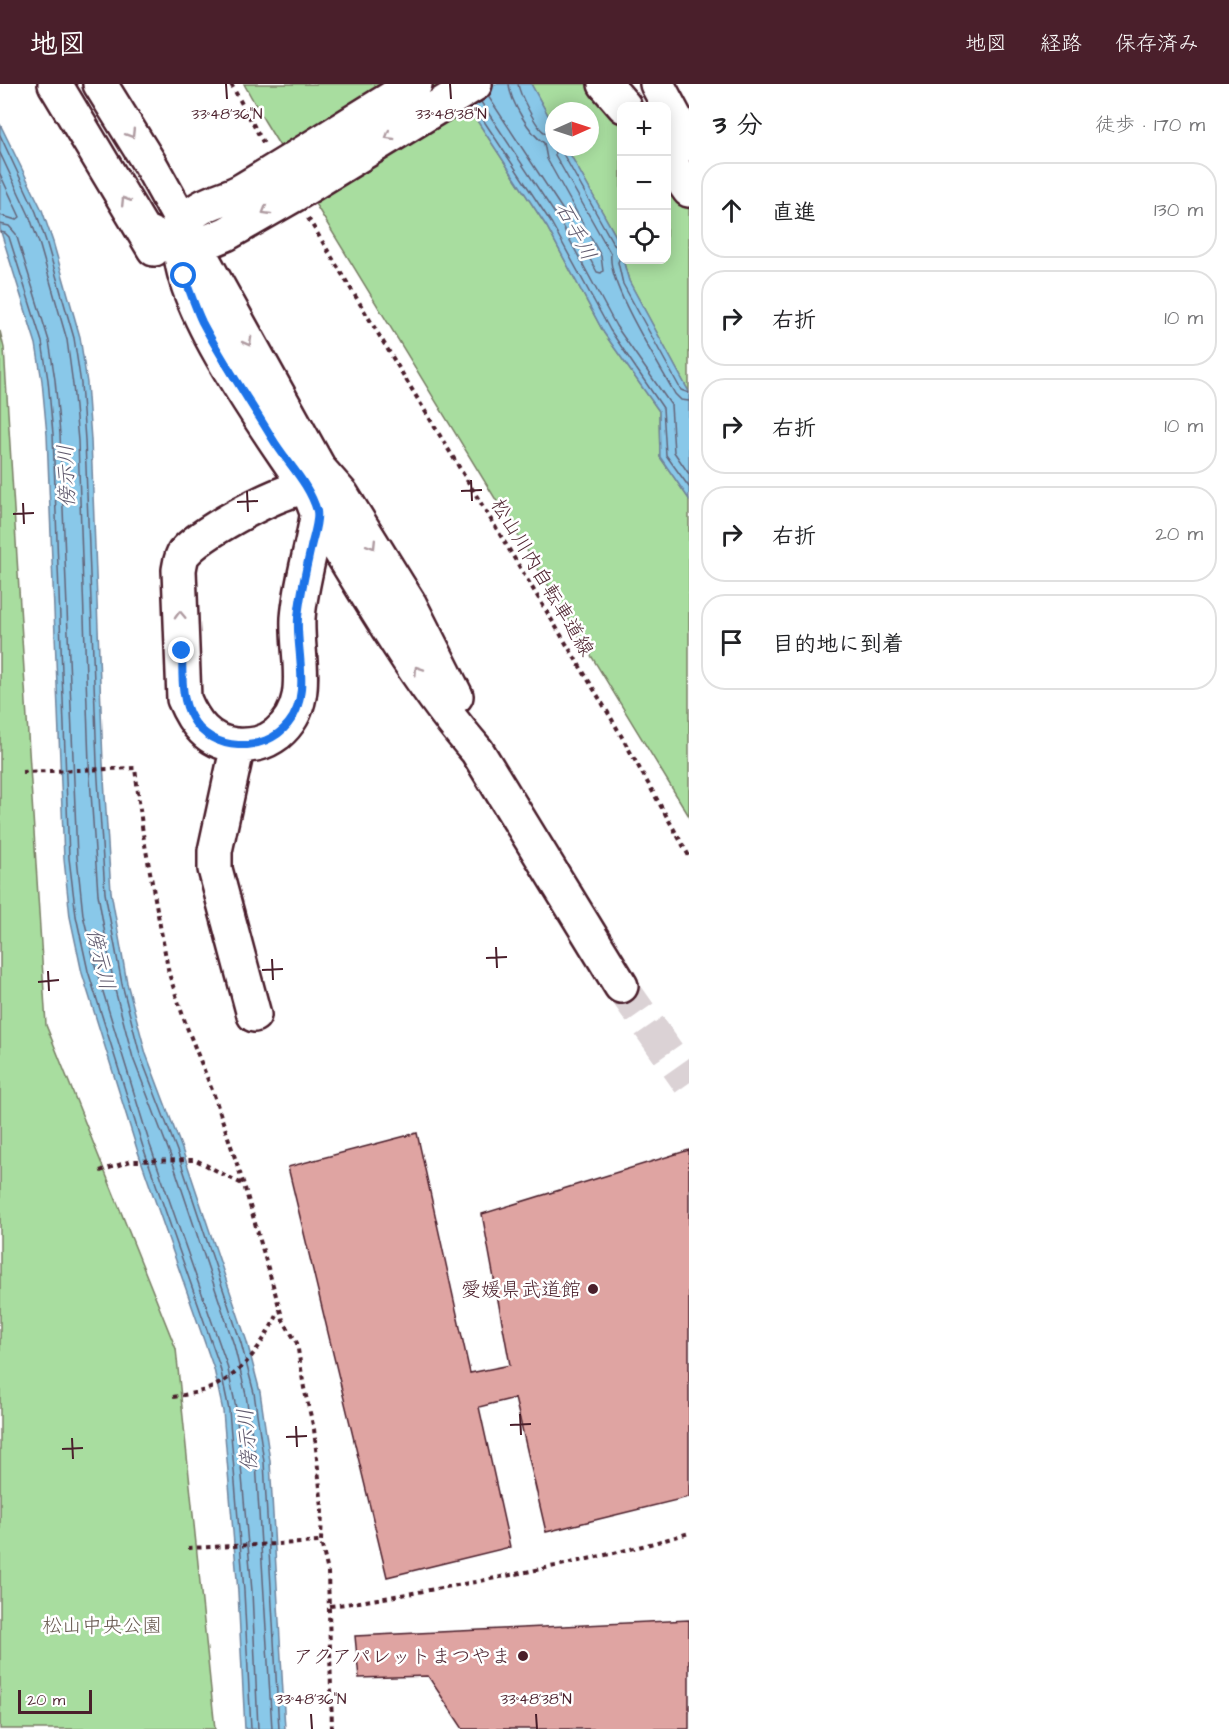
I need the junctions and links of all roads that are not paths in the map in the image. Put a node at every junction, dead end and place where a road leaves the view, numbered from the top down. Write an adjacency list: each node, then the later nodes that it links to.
1 (55, 84): 14 (street, one-way to 1)
2 (100, 84): 10 (street, one-way to 10)
3 (415, 84): 11 (street)
4 (475, 84): 11 (street, one-way to 11)
5 (605, 84): 7 (street)
6 (657, 84): 8 (street)
7 (621, 102)
8 (689, 144)
9 (671, 163): 12 (street)
10 (151, 166): 13 (street); 16 (street)
11 (296, 174): 13 (street); 15 (street, one-way to 15)
12 (689, 190)
13 (238, 193): 16 (street)
14 (144, 231): 16 (street); 18 (street)
15 (226, 234): 16 (street); 17 (street)
16 (186, 240): 17 (street); 18 (street)
17 (220, 291): 20 (street, one-way to 20)
18 (201, 321): 19 (street)
19 (274, 441): 20 (street); 21 (street)
20 (321, 491): 21 (street); 22 (street); 23 (street); 25 (street, one-way to 25)
21 (253, 507): 24 (street, one-way to 21)
22 (302, 592): 23 (street); 24 (street)
23 (374, 605): 25 (street, one-way to 23)
24 (238, 745): 27 (street)
25 (477, 751): 26 (street)
26 (621, 986)
27 (254, 1015)

